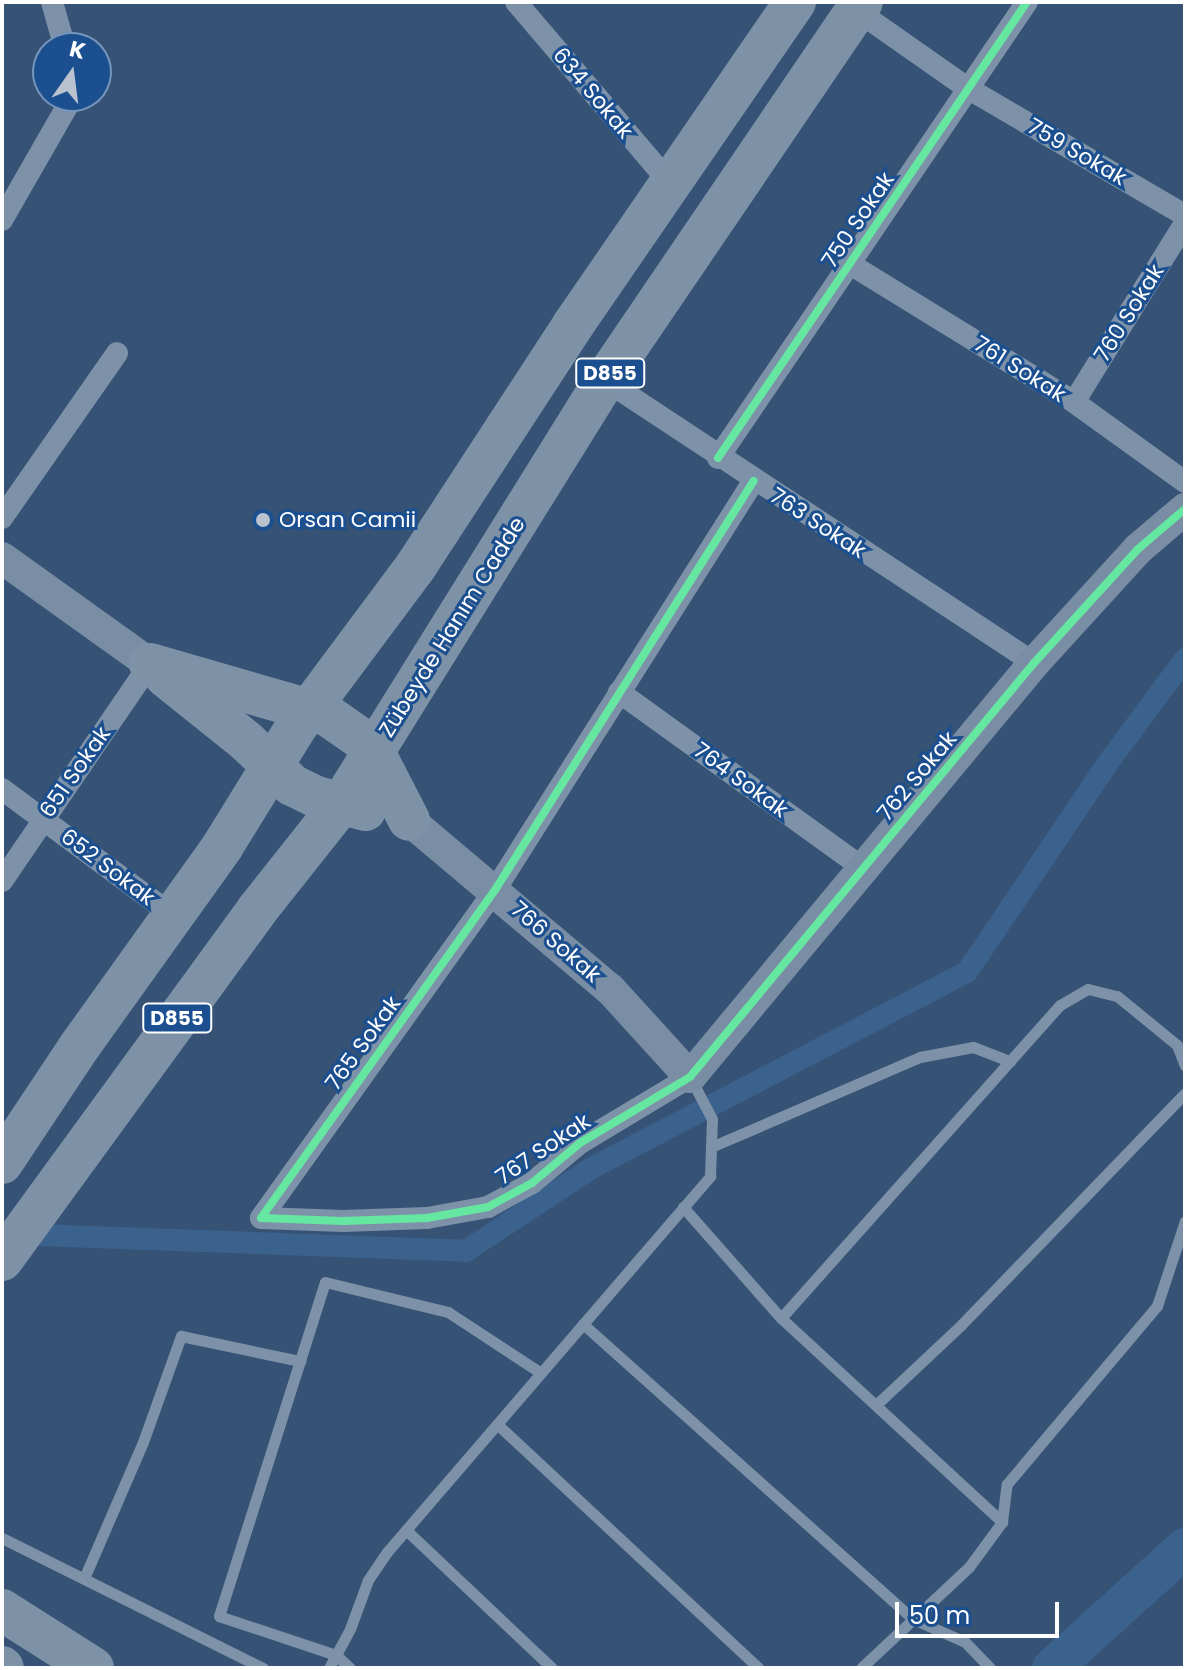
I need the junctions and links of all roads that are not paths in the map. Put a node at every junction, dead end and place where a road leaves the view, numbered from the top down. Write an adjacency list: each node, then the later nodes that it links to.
1 (52, 2): 6 (street)
2 (516, 2): 9 (street, 634 Sokak)
3 (795, 2): 9 (highway, D855)
4 (1027, 2): 7 (street, 750 Sokak)
5 (859, 6): 7 (street, 759 Sokak); 15 (highway, Zübeyde Hanım Cadde / D855)
6 (60, 32)
7 (969, 89): 10 (street, 759 Sokak); 13 (street, 750 Sokak)
8 (65, 112): 11 (street)
9 (670, 183): 26 (highway, D855)
10 (1185, 215)
11 (2, 220)
12 (1185, 223): 16 (street, 760 Sokak)
13 (850, 264): 16 (street, 761 Sokak); 17 (street, 750 Sokak)
14 (117, 353): 21 (street)
15 (605, 380): 17 (street, 763 Sokak); 27 (highway, Zübeyde Hanım Cadde / D855)
16 (1074, 402): 19 (street, 761 Sokak)
17 (718, 458): 18 (street, 763 Sokak)
18 (754, 481): 23 (street, 763 Sokak); 25 (street, 765 Sokak)
19 (1185, 482)
20 (1185, 509): 23 (street, 762 Sokak)
21 (2, 518)
22 (4, 564): 24 (street)
23 (1034, 663): 33 (street, 762 Sokak)
24 (150, 664): 26 (highway); 28 (highway); 31 (street, 651 Sokak)
25 (619, 692): 33 (street, 764 Sokak); 35 (street, 765 Sokak)
26 (310, 709): 27 (highway); 28 (highway, D855)
27 (375, 754): 30 (highway, Zübeyde Hanım Cadde / D855); 32 (highway)
28 (272, 764): 30 (highway); 36 (highway, D855)
29 (2, 789): 31 (street, 652 Sokak)
30 (341, 804): 32 (highway); 46 (highway, Zübeyde Hanım Cadde / D855)
31 (43, 819): 34 (street, 651 Sokak); 36 (street, 652 Sokak)
32 (409, 820): 35 (street, 766 Sokak)
33 (863, 868): 39 (street, 762 Sokak)
34 (2, 881)
35 (495, 890): 39 (street, 766 Sokak); 44 (street, 765 Sokak)
36 (175, 917): 42 (highway, D855)
37 (1010, 1061): 38 (lane); 41 (lane); 47 (lane)
38 (1185, 1066)
39 (690, 1077): 41 (lane); 44 (street, 767 Sokak)
40 (1185, 1093): 51 (lane)
41 (711, 1147): 43 (lane)
42 (2, 1163)
43 (683, 1207): 47 (lane); 48 (lane)
44 (261, 1218)
45 (1185, 1221): 53 (lane)
46 (11, 1248)
47 (781, 1318): 51 (lane)
48 (583, 1324): 50 (lane); 58 (lane)
49 (300, 1361): 50 (lane); 56 (lane); 59 (lane)
50 (541, 1373): 52 (lane)
51 (877, 1404): 53 (lane)
52 (497, 1424): 54 (lane); 65 (lane)
53 (1002, 1522): 58 (lane)
54 (406, 1530): 59 (lane); 64 (lane)
55 (2, 1538): 56 (lane)
56 (85, 1576): 61 (lane)
57 (2, 1610): 60 (highway)
58 (913, 1619): 66 (lane); 67 (lane)
59 (336, 1655): 62 (lane); 63 (lane)
60 (93, 1668)
61 (263, 1668)
62 (329, 1668)
63 (350, 1668)
64 (552, 1668)
65 (759, 1668)
66 (861, 1668)
67 (990, 1668)

